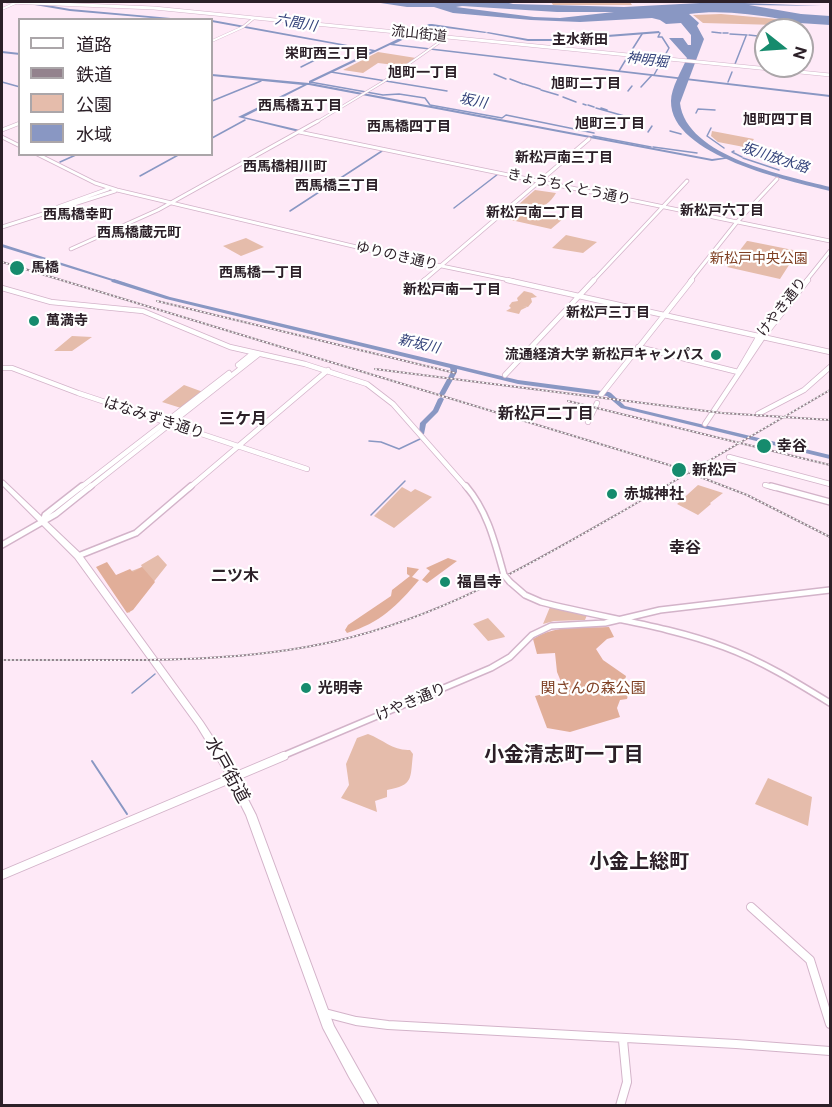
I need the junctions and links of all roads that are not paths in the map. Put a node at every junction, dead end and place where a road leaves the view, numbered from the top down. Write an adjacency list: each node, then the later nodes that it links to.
1 (8, 2): 2 (main road, 流山街道)
2 (18, 2): 3 (street); 4 (main road, 流山街道)
3 (2, 9)
4 (255, 18): 5 (main road, 流山街道); 7 (street)
5 (412, 33): 6 (main road, 流山街道)
6 (447, 37): 8 (main road, 流山街道); 11 (street)
7 (213, 41)
8 (831, 75)
9 (18, 124): 10 (street)
10 (2, 130)
11 (300, 131): 17 (street, きょうちくとう通り); 21 (street)
12 (2, 137): 14 (street)
13 (589, 139): 17 (street)
14 (18, 145)
15 (41, 156): 19 (street, ゆりのき通り)
16 (777, 180): 23 (street)
17 (542, 181): 22 (street, きょうちくとう通り); 28 (street)
18 (687, 181): 22 (street)
19 (110, 188): 20 (street, ゆりのき通り); 24 (street)
20 (117, 190): 21 (street, ゆりのき通り); 24 (street)
21 (170, 203): 26 (street); 28 (street, ゆりのき通り)
22 (664, 206): 23 (street, きょうちくとう通り); 31 (street)
23 (739, 221): 25 (street, きょうちくとう通り); 32 (street)
24 (2, 225)
25 (831, 241): 33 (street, けやき通り)
26 (71, 249)
27 (831, 250): 33 (street, けやき通り)
28 (441, 267): 30 (street); 31 (street, ゆりのき通り)
29 (2, 288): 36 (street)
30 (413, 290)
31 (580, 295): 32 (street, ゆりのき通り); 42 (street)
32 (665, 314): 33 (street, ゆりのき通り); 34 (street)
33 (761, 336): 35 (street, ゆりのき通り); 41 (street, けやき通り)
34 (638, 347): 41 (street); 43 (street)
35 (831, 352)
36 (253, 353): 37 (street); 46 (street)
37 (259, 354): 40 (street); 46 (street)
38 (831, 367): 45 (street)
39 (2, 368): 46 (street, はなみずき通り)
40 (328, 370): 49 (street); 60 (street, bridge)
41 (738, 372): 48 (street, けやき通り)
42 (505, 375)
43 (601, 395)
44 (597, 403): 47 (street)
45 (758, 414)
46 (168, 422): 49 (street, はなみずき通り); 56 (street)
47 (588, 422)
48 (705, 424)
49 (239, 446): 51 (street, はなみずき通り); 58 (street)
50 (729, 457): 53 (street)
51 (307, 469)
52 (2, 482): 56 (highway, 水戸街道)
53 (831, 484)
54 (765, 485): 55 (street)
55 (831, 502)
56 (43, 521): 57 (street); 58 (highway, 水戸街道)
57 (2, 546)
58 (78, 556): 62 (highway, 水戸街道)
59 (831, 590): 60 (street, けやき通り)
60 (620, 620): 61 (street); 62 (street, けやき通り)
61 (831, 703)
62 (233, 776): 63 (street, けやき通り); 65 (highway, 水戸街道)
63 (2, 875)
64 (751, 907): 66 (street)
65 (324, 1013): 67 (street); 69 (highway, 水戸街道)
66 (831, 1024)
67 (623, 1040): 68 (street); 70 (street)
68 (831, 1051)
69 (373, 1106)
70 (620, 1106)

